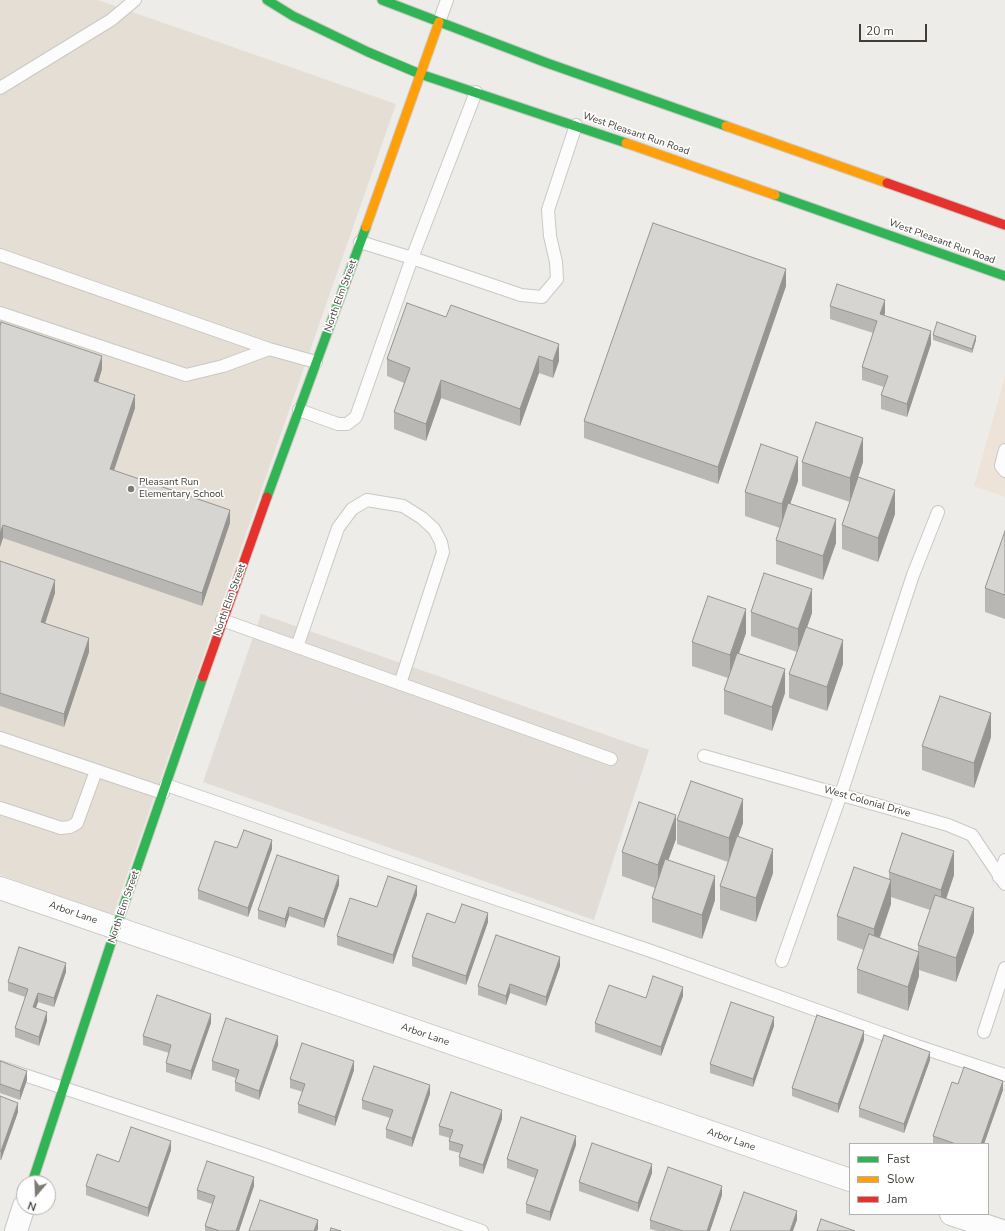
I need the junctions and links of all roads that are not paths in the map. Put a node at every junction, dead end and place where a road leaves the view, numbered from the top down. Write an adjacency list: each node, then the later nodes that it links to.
1 (135, 0): 7 (lane)
2 (266, 0): 6 (main road, West Pleasant Run Road)
3 (382, 0): 5 (main road)
4 (447, 0): 5 (lane)
5 (438, 22): 6 (main road, North Elm Street); 10 (main road)
6 (420, 74): 8 (main road, West Pleasant Run Road); 11 (main road, North Elm Street)
7 (0, 88)
8 (476, 92): 9 (main road, West Pleasant Run Road); 13 (lane)
9 (576, 125): 13 (lane); 14 (main road, West Pleasant Run Road)
10 (1005, 225)
11 (360, 242): 13 (lane); 17 (main road, North Elm Street)
12 (0, 255): 16 (lane)
13 (412, 258): 18 (lane)
14 (1005, 276)
15 (0, 313): 16 (lane)
16 (269, 349): 17 (lane)
17 (316, 362): 18 (main road, North Elm Street)
18 (299, 410): 22 (main road, North Elm Street)
19 (1005, 450): 20 (lane)
20 (1005, 470)
21 (938, 512): 30 (lane)
22 (222, 620): 23 (lane); 29 (main road, North Elm Street)
23 (297, 647): 24 (lane); 24 (lane)
24 (400, 684): 27 (lane)
25 (0, 738): 28 (lane)
26 (704, 756): 30 (lane, West Colonial Drive)
27 (611, 759)
28 (96, 771): 29 (lane); 31 (lane)
29 (164, 789): 35 (main road, North Elm Street); 40 (lane)
30 (841, 794): 33 (lane, West Colonial Drive); 36 (lane)
31 (0, 808)
32 (1005, 860): 33 (lane)
33 (1002, 880)
34 (0, 888): 35 (street, Arbor Lane)
35 (116, 928): 41 (main road, North Elm Street); 43 (street, Arbor Lane)
36 (782, 961)
37 (1005, 968): 38 (lane)
38 (984, 1032)
39 (0, 1067): 41 (lane)
40 (1005, 1075)
41 (63, 1089): 42 (main road, North Elm Street); 47 (lane)
42 (35, 1175)
43 (849, 1180)
44 (20, 1215): 46 (street)
45 (954, 1215): 48 (street)
46 (14, 1229)
47 (482, 1231)
48 (1002, 1231)

